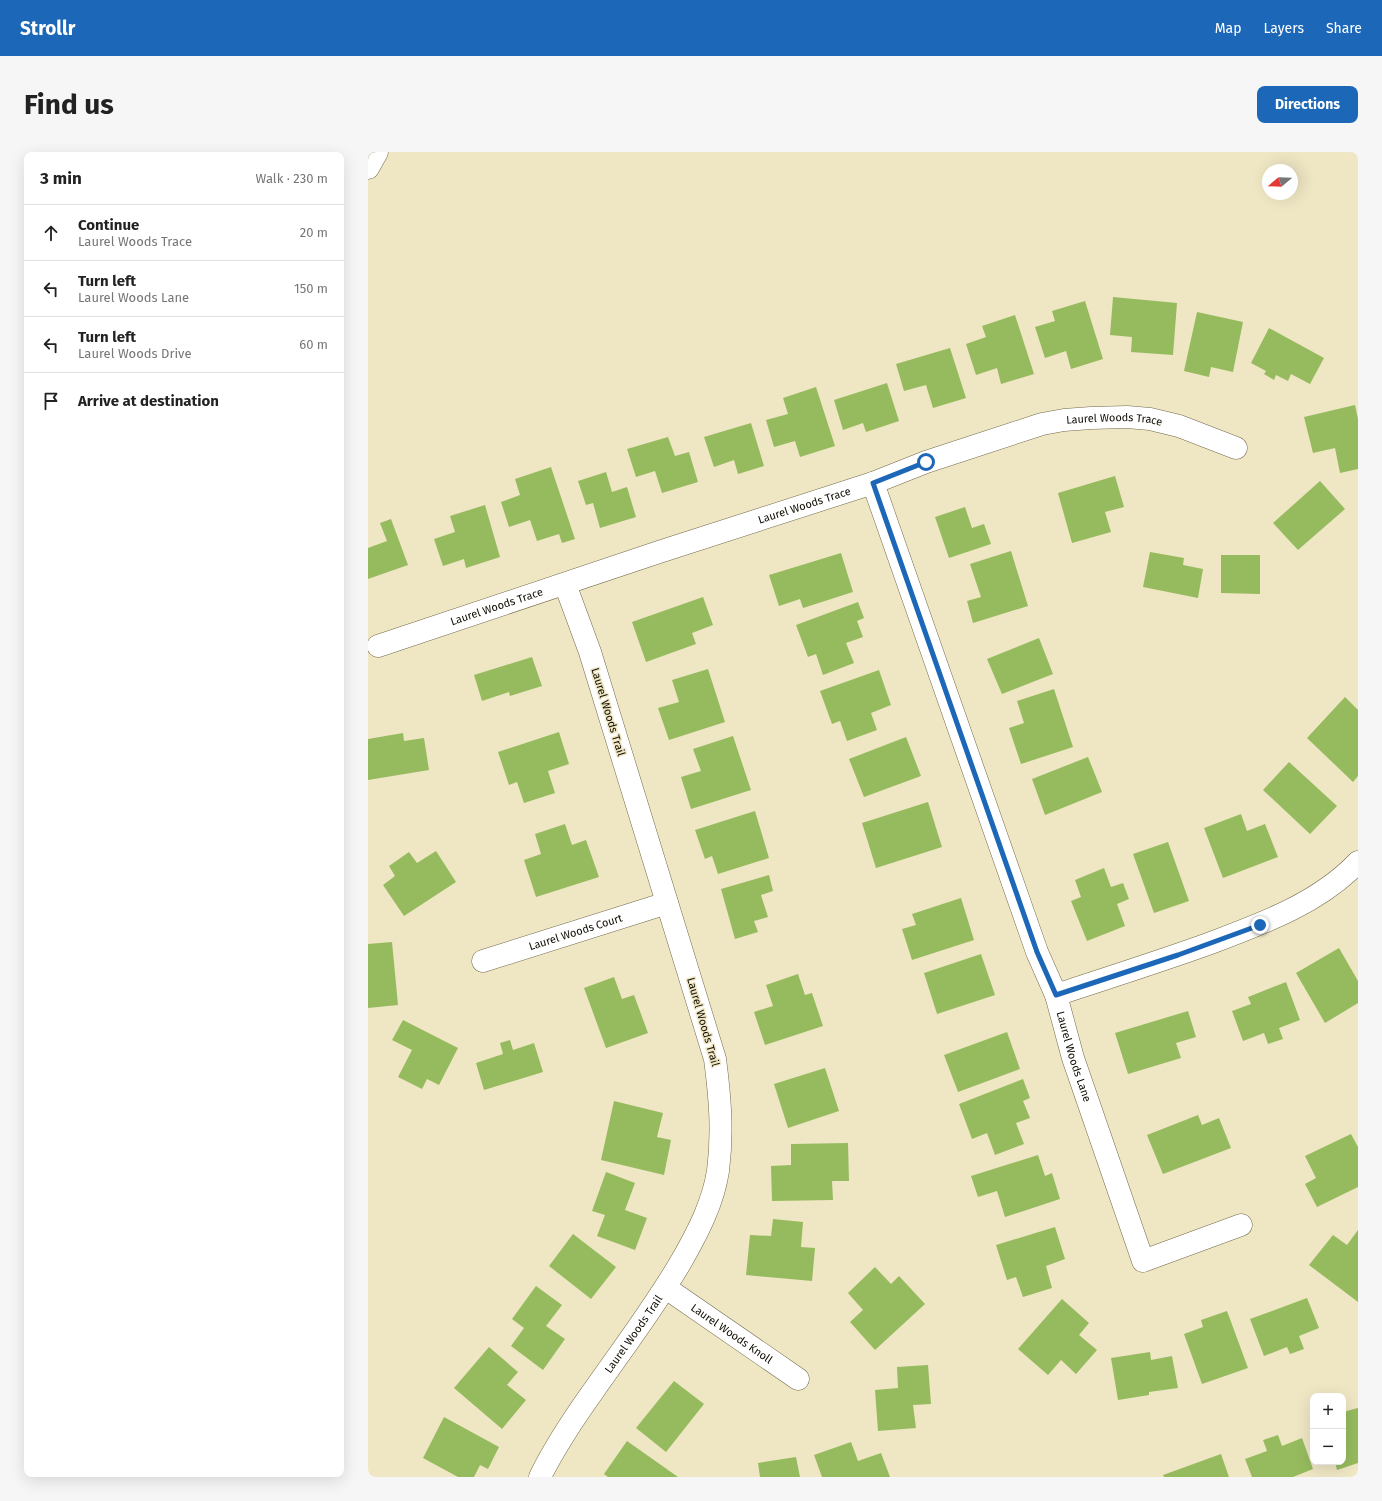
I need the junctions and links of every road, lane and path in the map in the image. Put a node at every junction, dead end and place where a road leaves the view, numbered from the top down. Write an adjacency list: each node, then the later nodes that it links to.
1 (377, 152): 2 (street)
2 (368, 168)
3 (1236, 448): 4 (street, Laurel Woods Trace)
4 (873, 483): 5 (street, Laurel Woods Trace); 10 (street, Laurel Woods Lane)
5 (565, 584): 6 (street, Laurel Woods Trace); 8 (street, Laurel Woods Trail)
6 (378, 646)
7 (1358, 862): 10 (street)
8 (667, 902): 9 (street, Laurel Woods Court); 12 (street, Laurel Woods Trail)
9 (483, 961)
10 (1056, 995): 11 (street, Laurel Woods Lane)
11 (1241, 1225)
12 (666, 1288): 13 (street, Laurel Woods Knoll); 14 (street, Laurel Woods Trail)
13 (798, 1379)
14 (540, 1477)

